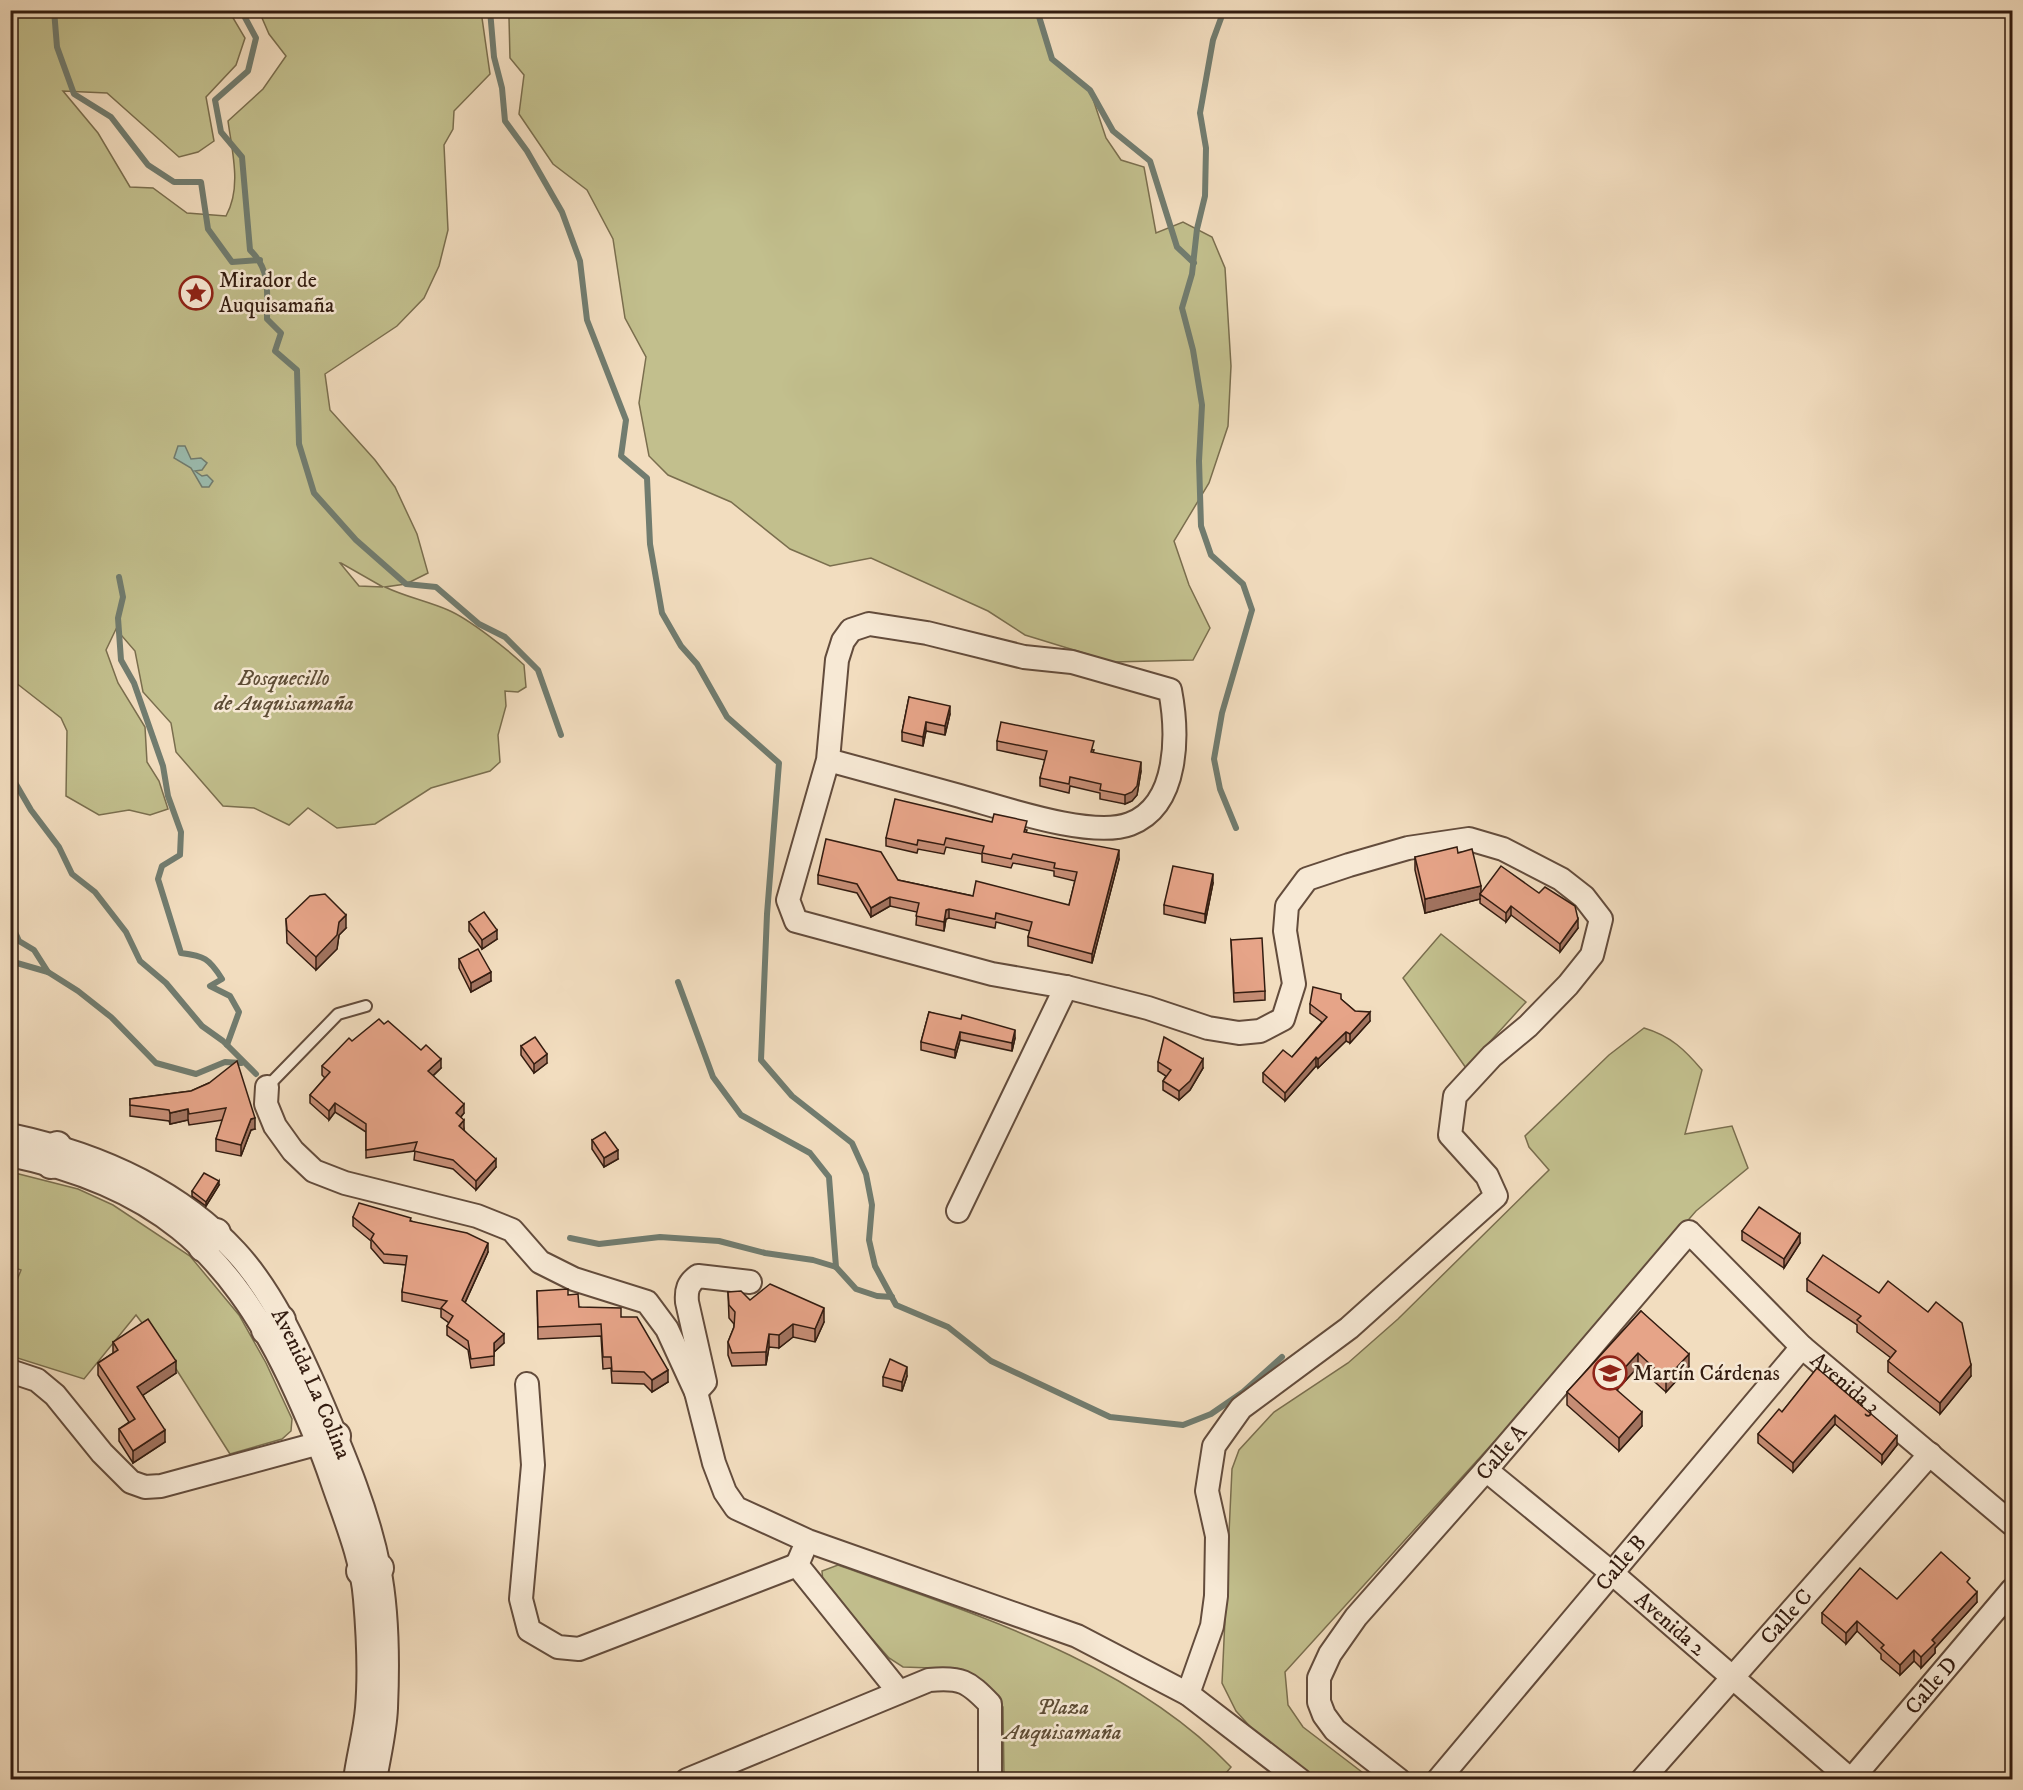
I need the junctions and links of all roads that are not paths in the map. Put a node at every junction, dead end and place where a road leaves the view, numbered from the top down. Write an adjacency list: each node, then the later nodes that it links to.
1 (828, 760): 1 (street); 2 (street)
2 (1066, 987): 8 (street); 26 (street)
3 (366, 1005): 4 (lane)
4 (267, 1088): 14 (street)
5 (10, 1135): 7 (street, Avenida La Colina)
6 (10, 1155): 7 (street, Avenida La Colina)
7 (54, 1155): 15 (street, Avenida La Colina)
8 (958, 1211)
9 (1689, 1232): 11 (street, Avenida 3); 17 (street, Calle A)
10 (750, 1282): 14 (street)
11 (1802, 1347): 16 (street, Avenida 3); 22 (street, Calle B)
12 (10, 1371): 15 (street)
13 (527, 1384): 20 (street)
14 (696, 1392): 19 (street)
15 (328, 1439): 21 (street, Avenida La Colina)
16 (1930, 1454): 18 (street, Avenida 3); 24 (street, Calle C)
17 (1486, 1470): 22 (street, Avenida 2); 32 (street, Calle A)
18 (2013, 1524)
19 (808, 1541): 20 (street); 26 (street)
20 (797, 1565): 25 (street)
21 (370, 1569): 27 (street, Avenida La Colina); 28 (street, Avenida La Colina)
22 (1613, 1574): 24 (street, Avenida 2); 33 (street, Calle B)
23 (2013, 1590): 35 (street, Calle D)
24 (1731, 1678): 34 (street, Calle C); 35 (street, Avenida 2)
25 (899, 1692): 29 (street); 30 (street)
26 (1188, 1694): 31 (street)
27 (355, 1779)
28 (375, 1779)
29 (687, 1779)
30 (990, 1779)
31 (1300, 1779)
32 (1400, 1779)
33 (1438, 1779)
34 (1642, 1779)
35 (1851, 1779)

